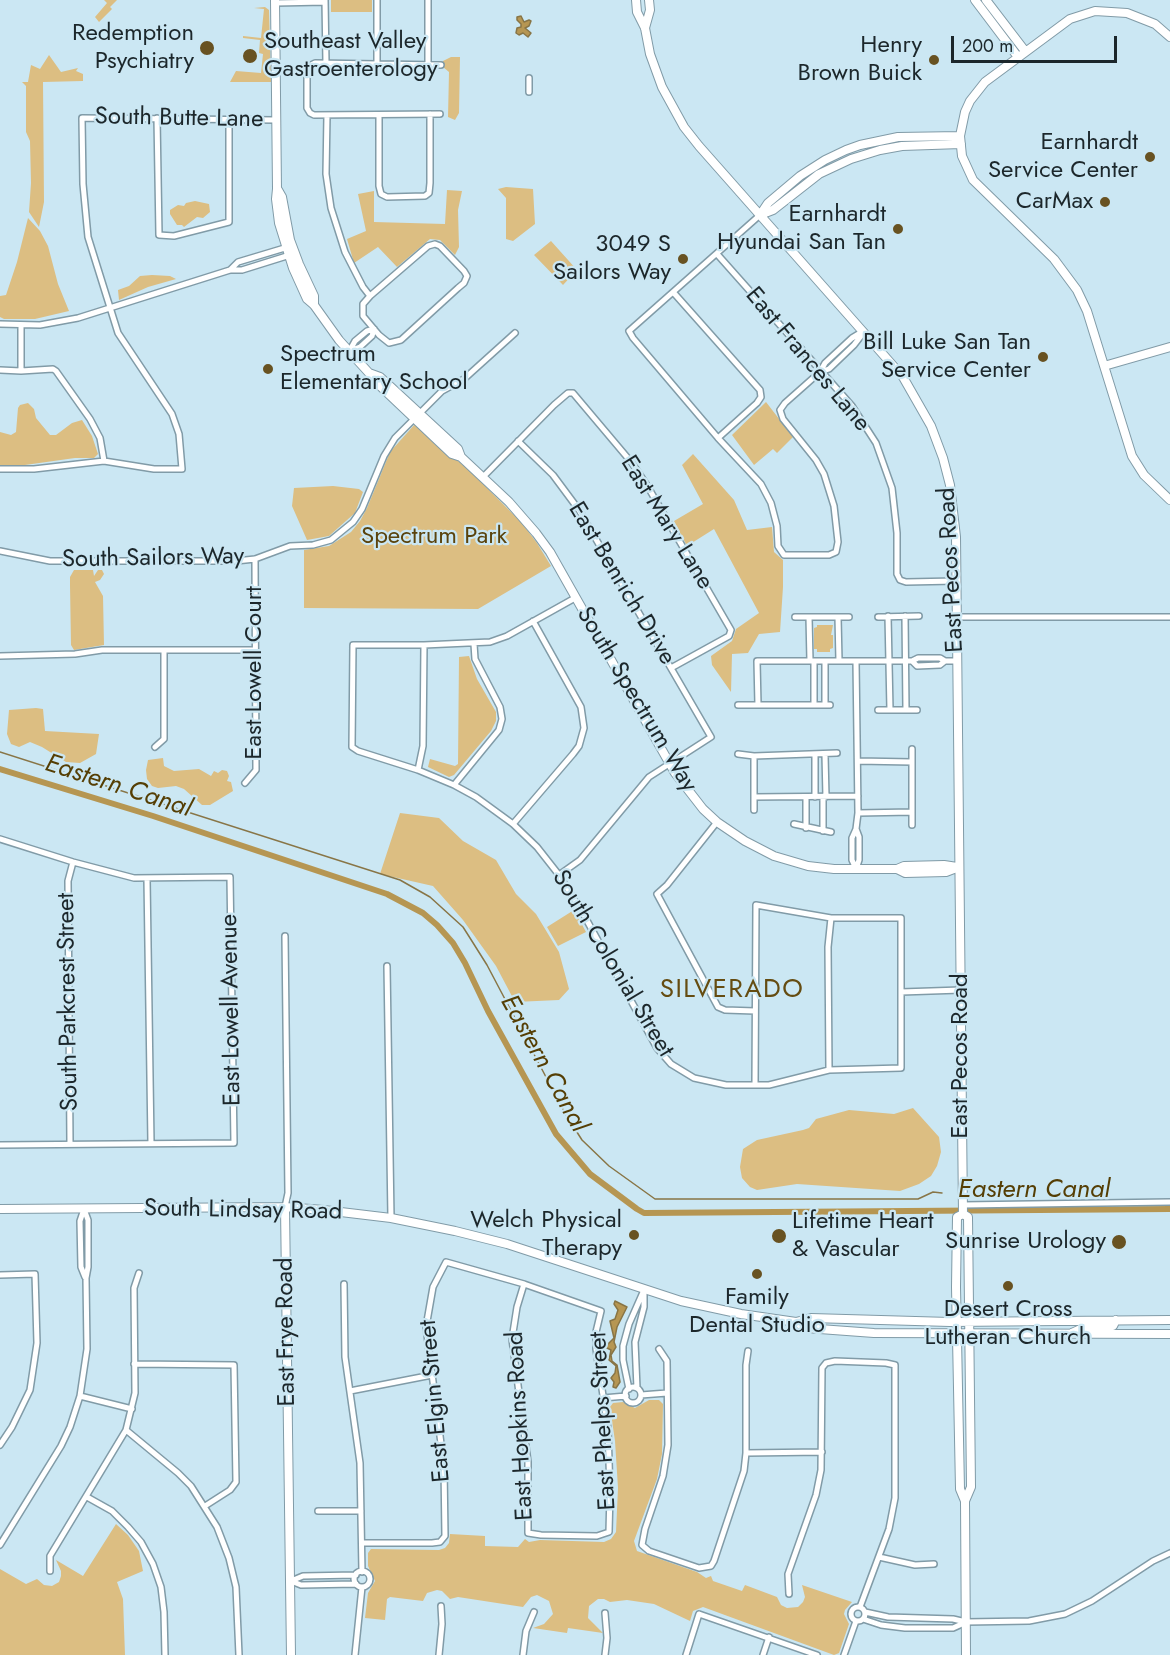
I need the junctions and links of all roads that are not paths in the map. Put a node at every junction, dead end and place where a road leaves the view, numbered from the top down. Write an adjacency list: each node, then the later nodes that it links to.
1 (377, 0): 13 (street)
2 (428, 0): 14 (street)
3 (636, 0): 9 (main road, East Pecos Road)
4 (649, 0): 9 (main road, East Pecos Road)
5 (975, 0): 11 (main road)
6 (986, 0): 11 (main road)
7 (275, 1): 8 (street); 24 (main road)
8 (325, 1): 12 (street)
9 (645, 28): 26 (main road, East Pecos Road)
10 (1170, 37): 11 (main road)
11 (1022, 54): 25 (main road)
12 (326, 63): 13 (street); 20 (street)
13 (378, 63): 14 (street)
14 (428, 63): 15 (street)
15 (441, 65)
16 (529, 78): 17 (street)
17 (529, 92)
18 (430, 114): 19 (street); 21 (street); 21 (street)
19 (440, 114)
20 (327, 115): 21 (street); 30 (street)
21 (380, 115)
22 (157, 118): 23 (street, South Butte Lane); 23 (street); 31 (street, South Butte Lane)
23 (229, 120): 24 (street, South Butte Lane)
24 (276, 120): 27 (main road)
25 (960, 140): 26 (main road); 39 (main road)
26 (760, 215): 28 (street); 35 (main road, East Pecos Road)
27 (290, 251): 31 (street); 38 (main road, South Spectrum Way)
28 (717, 254): 29 (street); 42 (street, East Frances Lane)
29 (673, 292): 44 (street); 44 (street)
30 (370, 296): 34 (street); 34 (street)
31 (109, 308): 33 (street); 46 (street)
32 (0, 324): 33 (street)
33 (21, 326): 41 (street)
34 (374, 328): 38 (street)
35 (864, 332): 42 (street); 52 (main road, East Pecos Road)
36 (515, 333): 43 (street, South Sailors Way)
37 (1170, 347): 39 (main road)
38 (349, 351): 43 (main road, South Spectrum Way)
39 (1104, 366): 49 (main road)
40 (0, 370): 41 (street)
41 (21, 371): 46 (street)
42 (820, 372): 44 (street); 52 (street, East Frances Lane)
43 (416, 416): 48 (main road, South Spectrum Way); 51 (street, South Sailors Way)
44 (718, 438)
45 (518, 441): 48 (street); 77 (street, East Benrich Drive); 77 (street, East Mary Lane)
46 (104, 461): 47 (street)
47 (0, 469)
48 (483, 477): 53 (main road, South Spectrum Way)
49 (1170, 500)
50 (0, 551): 51 (street, South Sailors Way)
51 (255, 559): 68 (street, East Lowell Court)
52 (956, 581): 63 (main road, East Pecos Road)
53 (575, 598): 64 (street); 93 (main road, South Spectrum Way)
54 (878, 616): 55 (street)
55 (888, 616): 56 (street); 74 (street)
56 (905, 616): 57 (street); 75 (street)
57 (920, 616)
58 (809, 617): 59 (street); 62 (street); 70 (street)
59 (838, 617): 60 (street); 72 (street)
60 (849, 617)
61 (1170, 617): 63 (street)
62 (795, 618)
63 (957, 618): 76 (main road, East Pecos Road)
64 (533, 621): 65 (street); 107 (street)
65 (474, 644): 66 (street); 97 (street)
66 (424, 645): 95 (street); 95 (street, South Colonial Street)
67 (164, 650): 68 (street); 69 (street); 85 (street)
68 (255, 650): 96 (street, East Lowell Court)
69 (0, 656)
70 (812, 661): 71 (street); 79 (street); 80 (street)
71 (825, 661): 72 (street); 80 (street)
72 (839, 661): 73 (street)
73 (856, 661): 74 (street); 92 (street)
74 (889, 661): 75 (street); 82 (street)
75 (908, 661): 76 (street); 83 (street)
76 (957, 661): 115 (main road, East Pecos Road)
77 (671, 668): 93 (street, East Benrich Drive)
78 (738, 705): 79 (street)
79 (758, 705): 80 (street)
80 (814, 705)
81 (878, 710): 82 (street)
82 (890, 710): 83 (street)
83 (906, 710): 84 (street)
84 (917, 710)
85 (154, 747)
86 (912, 749): 94 (street)
87 (837, 753): 90 (street)
88 (738, 754): 91 (street)
89 (815, 755): 90 (street); 91 (street); 101 (street)
90 (825, 755): 102 (street)
91 (754, 756): 99 (street)
92 (858, 761): 94 (street); 98 (street)
93 (670, 762): 106 (main road, South Spectrum Way); 117 (street)
94 (912, 762): 104 (street)
95 (418, 770): 97 (street, South Colonial Street)
96 (245, 783)
97 (454, 785): 107 (street, South Colonial Street)
98 (858, 796): 102 (street); 105 (street)
99 (754, 797): 100 (street); 103 (street)
100 (806, 797): 101 (street); 110 (street)
101 (815, 797): 102 (street)
102 (824, 797): 111 (street)
103 (754, 810)
104 (912, 812): 105 (street); 109 (street)
105 (858, 813): 116 (street)
106 (717, 822): 116 (main road, South Spectrum Way); 124 (street)
107 (513, 824): 117 (street, South Colonial Street)
108 (794, 824): 110 (street)
109 (912, 825)
110 (806, 828): 111 (street)
111 (823, 831): 112 (street)
112 (831, 832)
113 (0, 839): 114 (street)
114 (73, 862): 118 (street); 128 (street, South Parkcrest Street)
115 (959, 867): 116 (main road, South Spectrum Way); 122 (main road, East Pecos Road)
116 (856, 869)
117 (559, 875): 126 (street, South Colonial Street)
118 (147, 879): 127 (street); 127 (street, East Lowell Avenue)
119 (831, 918): 123 (street); 124 (street); 125 (street)
120 (285, 936): 131 (street, East Frye Road)
121 (387, 966): 135 (street)
122 (961, 990): 123 (street); 134 (main road, East Pecos Road)
123 (901, 992): 125 (street, South Colonial Street)
124 (755, 1011): 126 (street)
125 (830, 1070): 126 (street, South Colonial Street)
126 (755, 1085)
127 (151, 1143): 128 (street)
128 (70, 1144): 129 (street)
129 (0, 1145)
130 (1170, 1202): 134 (street)
131 (285, 1207): 133 (main road, South Lindsay Road); 135 (main road, South Lindsay Road); 180 (main road, East Frye Road)
132 (0, 1209): 133 (main road, South Lindsay Road)
133 (84, 1209): 159 (street)
134 (963, 1209): 144 (main road, East Pecos Road); 145 (main road, East Pecos Road)
135 (391, 1218): 140 (main road, South Lindsay Road)
136 (139, 1273): 152 (street)
137 (0, 1275): 164 (street)
138 (344, 1284): 156 (street)
139 (524, 1284): 153 (street, East Elgin Street); 161 (street, East Phelps Street); 172 (street, East Hopkins Road)
140 (644, 1290): 143 (main road, South Lindsay Road); 154 (street); 155 (street)
141 (1116, 1320): 142 (main road, South Lindsay Road); 145 (main road, South Lindsay Road); 148 (main road)
142 (1170, 1320)
143 (796, 1322): 144 (main road, South Lindsay Road); 146 (main road, South Lindsay Road)
144 (957, 1322): 145 (main road, South Lindsay Road); 146 (main road, East Pecos Road)
145 (970, 1322): 147 (main road, East Pecos Road)
146 (957, 1334): 147 (main road, South Lindsay Road); 168 (main road, East Pecos Road)
147 (970, 1334): 148 (main road, South Lindsay Road); 168 (main road, East Pecos Road)
148 (1068, 1334): 149 (main road, South Lindsay Road)
149 (1170, 1334)
150 (659, 1349): 157 (street)
151 (748, 1351): 166 (street)
152 (134, 1364): 162 (street); 169 (street)
153 (432, 1375): 156 (street); 173 (street, East Elgin Street)
154 (637, 1388): 155 (street); 158 (street)
155 (629, 1389): 160 (street)
156 (350, 1391): 171 (street)
157 (668, 1394): 158 (street); 166 (street)
158 (641, 1395): 160 (street)
159 (80, 1396): 162 (street); 174 (street)
160 (626, 1396): 161 (street)
161 (603, 1398): 172 (street, East Phelps Street)
162 (132, 1409): 163 (street)
163 (126, 1430): 167 (street); 169 (street)
164 (1, 1442)
165 (822, 1452): 166 (street); 176 (street); 183 (street)
166 (746, 1453)
167 (87, 1497): 178 (street); 191 (street)
168 (965, 1501): 189 (main road, East Pecos Road)
169 (205, 1506): 192 (street)
170 (318, 1511): 171 (street)
171 (361, 1511): 173 (street)
172 (609, 1532)
173 (362, 1543): 179 (street)
174 (0, 1545)
175 (1170, 1553): 189 (street)
176 (879, 1557): 177 (street); 185 (street)
177 (934, 1564)
178 (50, 1571)
179 (359, 1573): 180 (street); 181 (street); 182 (street)
180 (291, 1581): 181 (street); 193 (main road, East Frye Road)
181 (356, 1584): 182 (street)
182 (362, 1587): 194 (street)
183 (789, 1594)
184 (441, 1606): 195 (street)
185 (863, 1610): 188 (street); 188 (street); 189 (street)
186 (534, 1612): 196 (street)
187 (605, 1613): 197 (street)
188 (859, 1620): 189 (street); 201 (street)
189 (966, 1622): 202 (main road, East Pecos Road)
190 (769, 1637): 198 (street); 199 (street); 200 (street)
191 (165, 1655)
192 (239, 1655)
193 (291, 1655)
194 (355, 1655)
195 (439, 1655)
196 (523, 1655)
197 (605, 1655)
198 (686, 1655)
199 (763, 1655)
200 (817, 1655)
201 (843, 1655)
202 (966, 1655)

